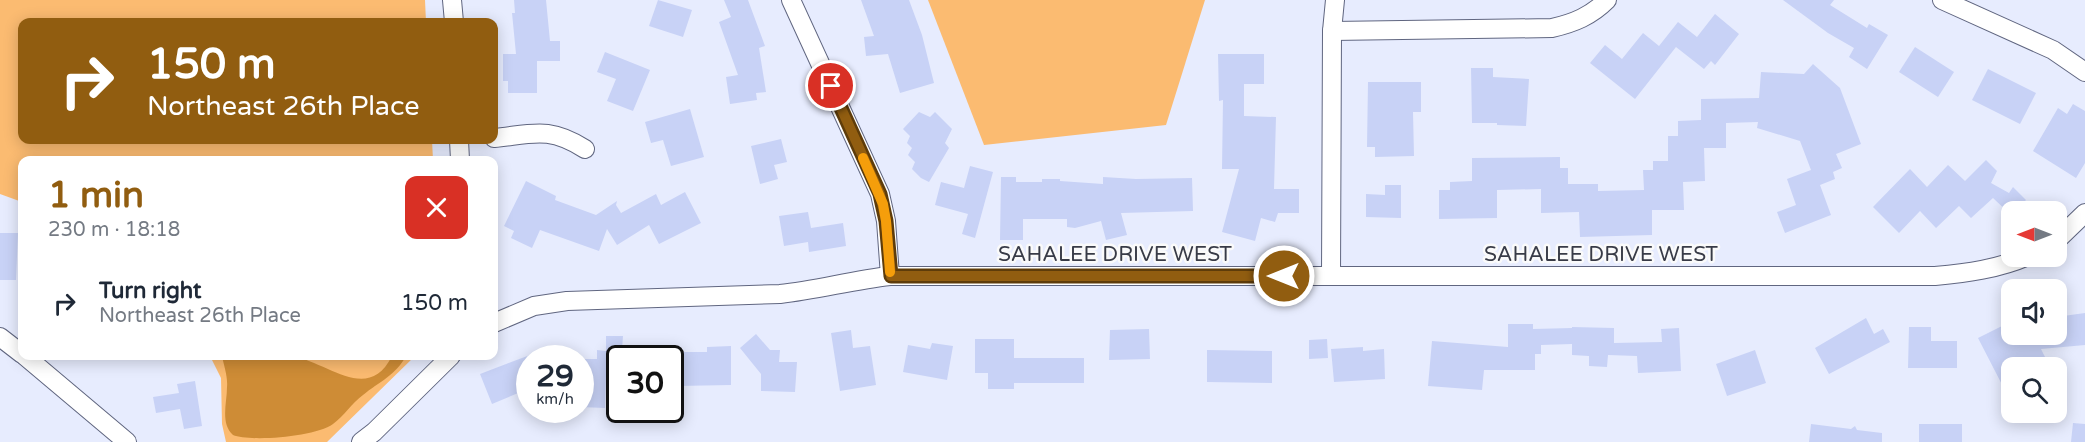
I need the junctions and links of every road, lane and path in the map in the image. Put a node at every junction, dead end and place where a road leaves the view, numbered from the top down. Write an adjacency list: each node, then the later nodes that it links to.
1 (452, 0): 6 (street)
2 (791, 0): 14 (street)
3 (1335, 0): 7 (street)
4 (1607, 0): 7 (street)
5 (1942, 0): 8 (street)
6 (454, 18)
7 (1332, 31): 15 (street)
8 (2085, 72)
9 (498, 138): 10 (street)
10 (585, 148)
11 (2083, 221): 12 (street)
12 (2067, 233)
13 (2001, 265): 15 (street, SAHALEE DRIVE WEST)
14 (891, 276): 15 (street, SAHALEE DRIVE WEST); 16 (street, SAHALEE DRIVE WEST)
15 (1330, 276)
16 (498, 317)
17 (0, 337): 18 (street)
18 (18, 350)
19 (30, 360): 21 (street)
20 (447, 360): 22 (street)
21 (127, 442)
22 (362, 442)

